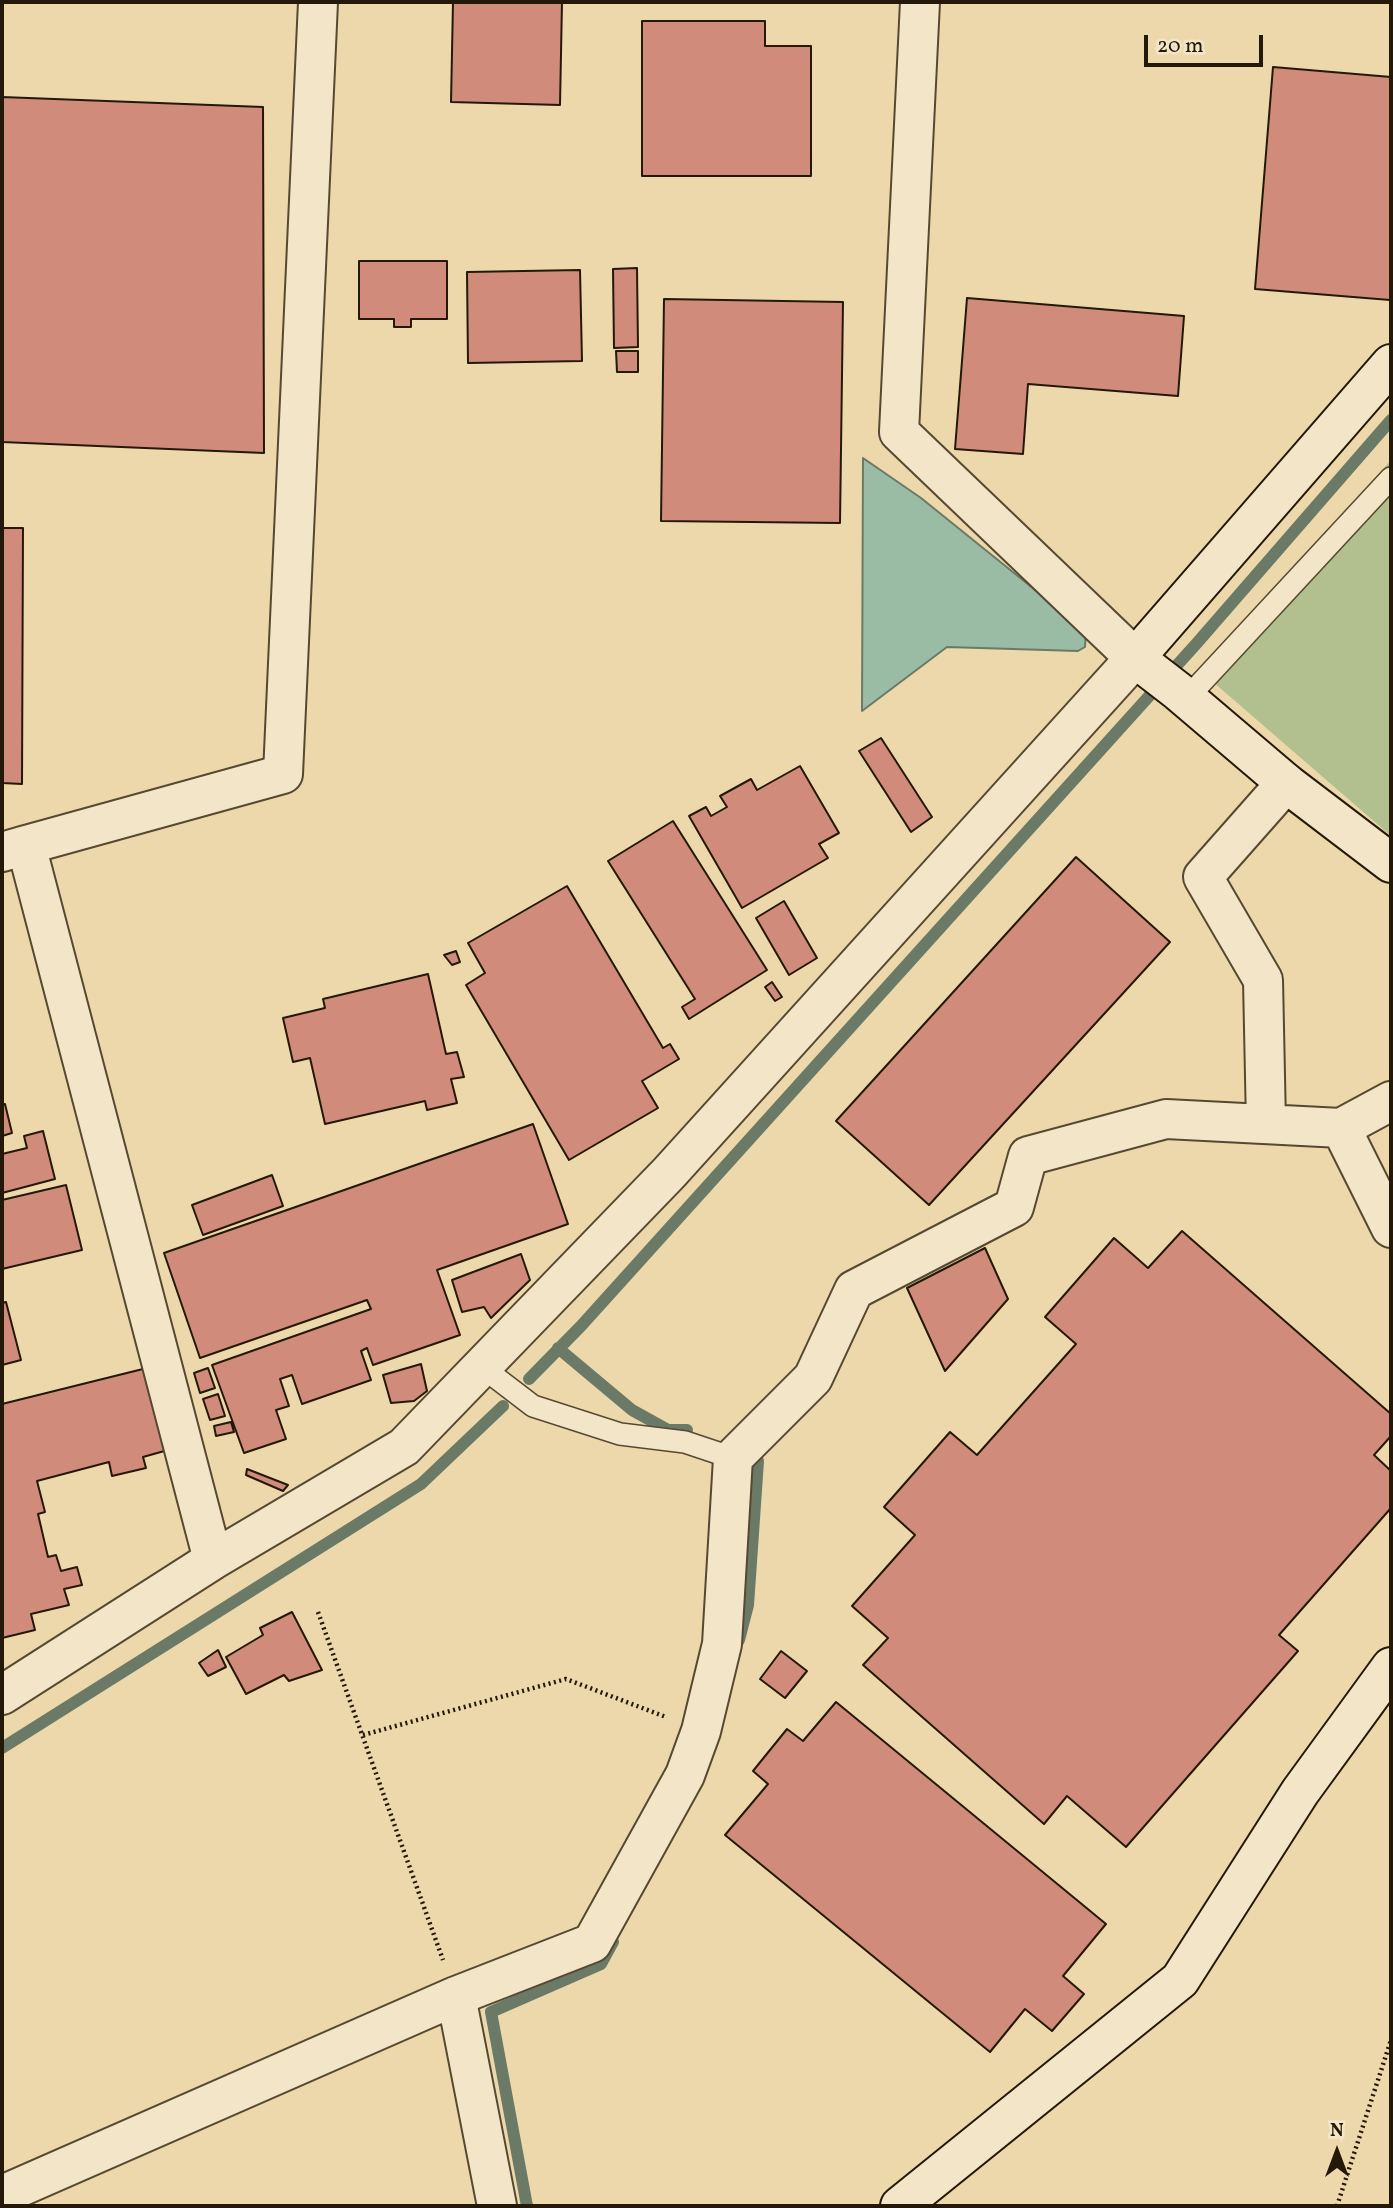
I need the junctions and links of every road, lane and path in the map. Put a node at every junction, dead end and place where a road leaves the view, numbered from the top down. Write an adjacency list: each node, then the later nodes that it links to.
1 (318, 2): 8 (street)
2 (920, 2): 5 (street)
3 (1391, 364): 5 (street)
4 (1391, 478): 6 (lane)
5 (1141, 663): 6 (street); 14 (street)
6 (1183, 695): 7 (street)
7 (1286, 783): 9 (street); 11 (street)
8 (14, 848): 16 (street)
9 (1391, 863)
10 (1391, 1101): 12 (street)
11 (1266, 1125): 12 (street); 15 (street)
12 (1340, 1128): 13 (street)
13 (1391, 1228)
14 (482, 1367): 15 (lane); 16 (street)
15 (733, 1458): 20 (street)
16 (213, 1560): 19 (street)
17 (318, 1612): 21 (path)
18 (1391, 1667): 26 (street)
19 (2, 1695)
20 (701, 1731): 21 (path); 22 (street)
21 (363, 1735): 22 (path)
22 (456, 1996): 24 (street); 25 (street)
23 (1391, 2040): 27 (path)
24 (2, 2195)
25 (497, 2206)
26 (900, 2206)
27 (1337, 2206)

